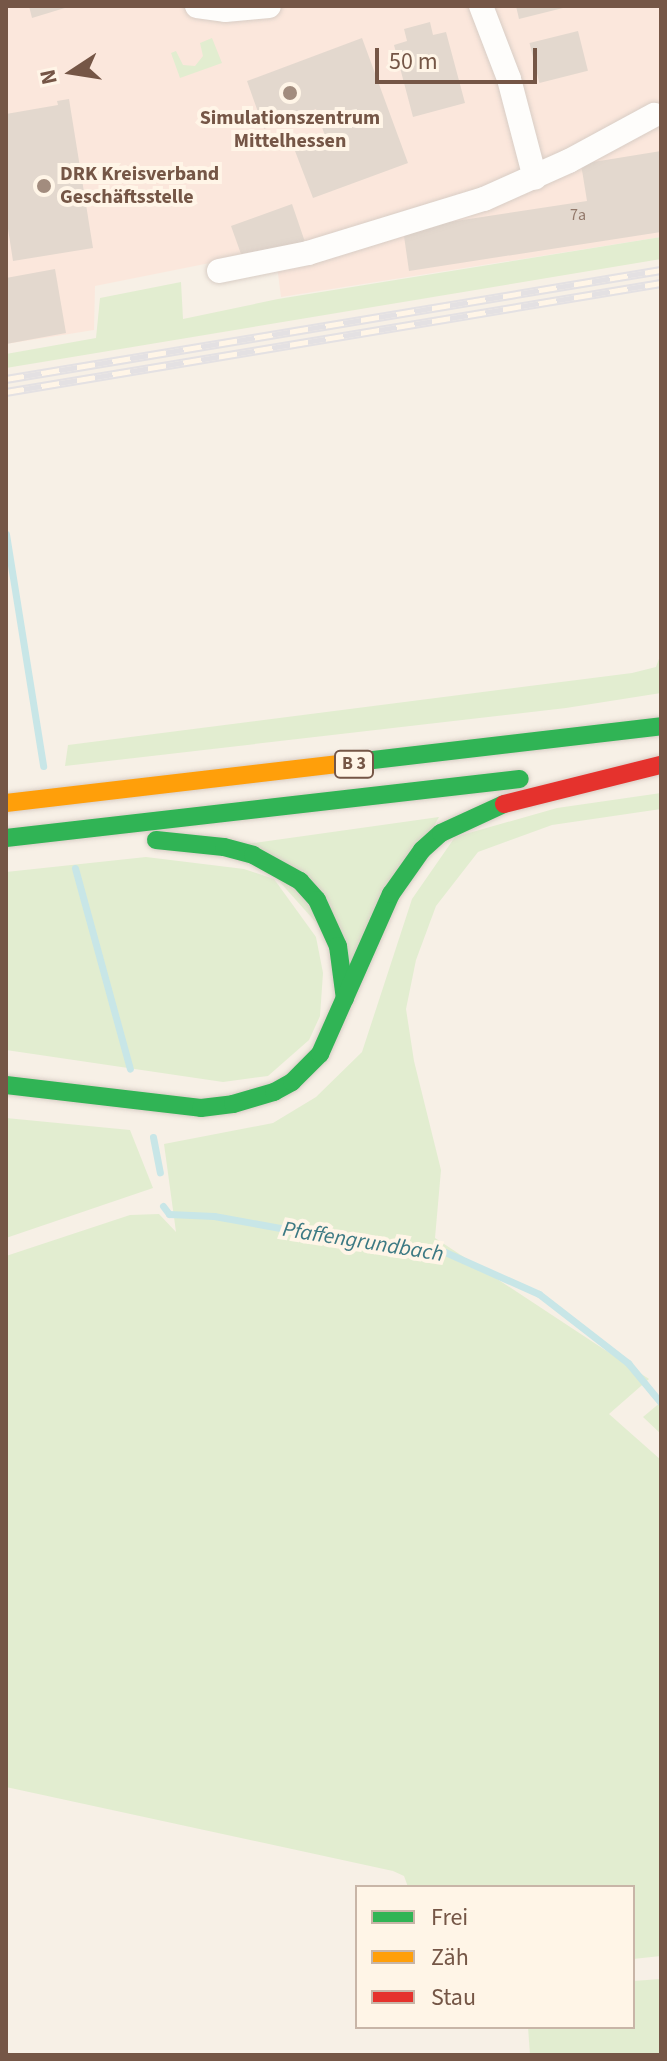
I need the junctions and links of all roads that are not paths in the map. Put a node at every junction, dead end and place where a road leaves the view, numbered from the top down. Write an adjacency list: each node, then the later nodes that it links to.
1 (197, 6): 2 (street)
2 (269, 6)
3 (481, 6): 5 (street)
4 (654, 115): 5 (street)
5 (535, 178): 6 (street)
6 (219, 271)
7 (661, 726): 9 (highway, B 3)
8 (661, 764): 10 (highway, B 3); 12 (highway, B 3)
9 (6, 803)
10 (56, 833): 11 (highway, B 3); 12 (highway, B 3)
11 (6, 838)
12 (345, 1002): 13 (highway, B 3)
13 (8, 1085)

